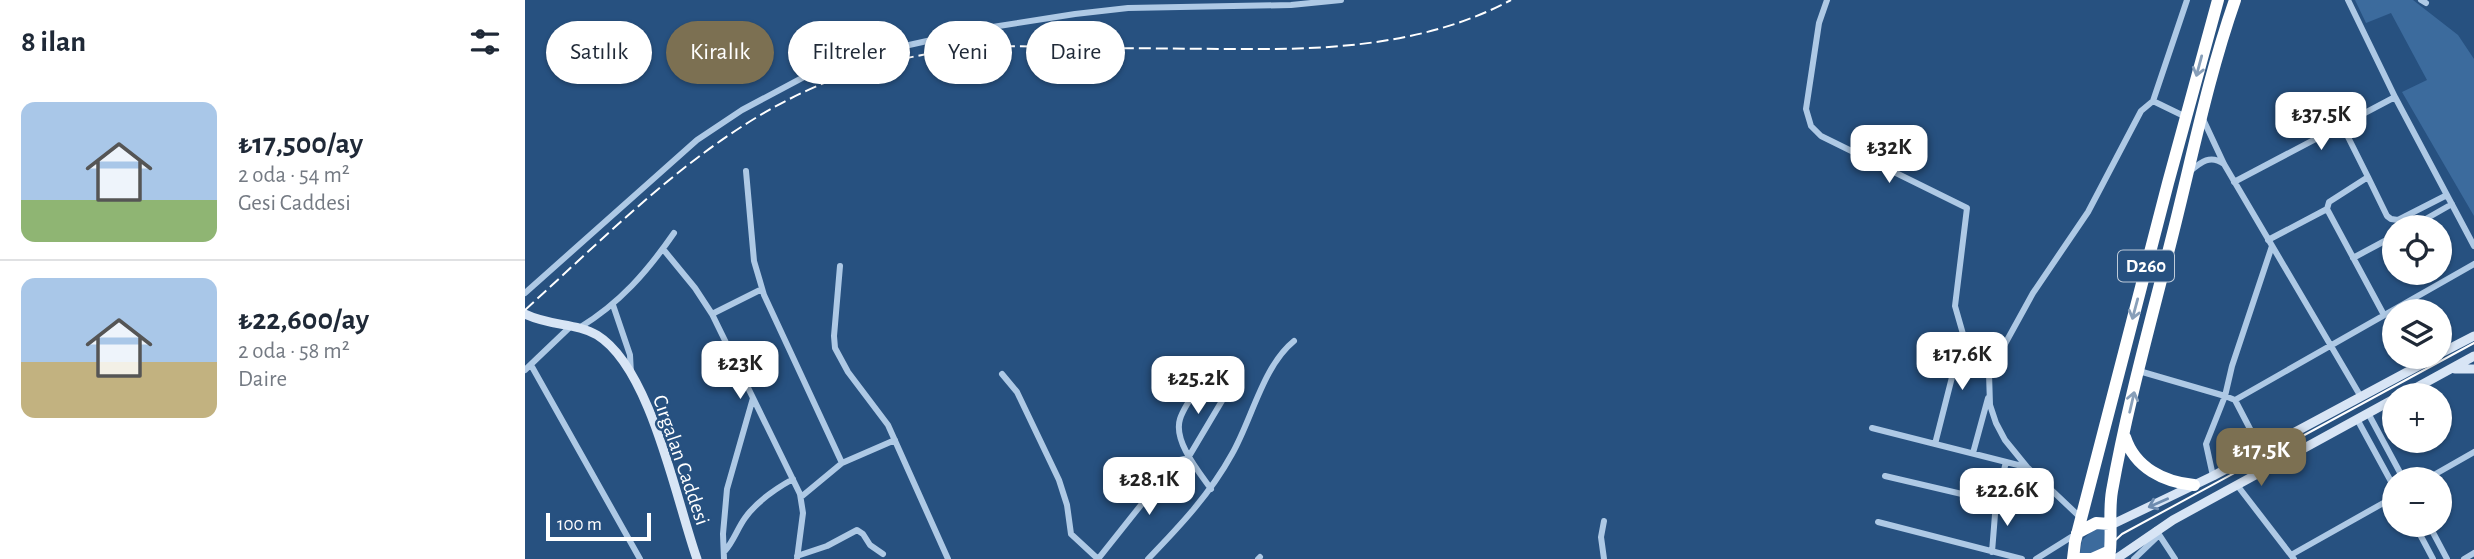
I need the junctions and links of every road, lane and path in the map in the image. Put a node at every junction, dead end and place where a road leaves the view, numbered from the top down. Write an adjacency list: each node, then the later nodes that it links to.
1 (1341, 0): 30 (street)
2 (1827, 0): 38 (street)
3 (2187, 0): 8 (street)
4 (2218, 0): 10 (highway, D260, one-way to 10)
5 (2235, 0): 9 (highway, D260)
6 (2348, 0): 7 (street)
7 (2395, 97): 11 (street); 17 (street)
8 (2153, 101): 10 (street); 49 (street)
9 (2202, 116): 12 (street); 14 (highway, D260)
10 (2186, 117): 86 (highway, D260, one-way to 86)
11 (2342, 125): 15 (street); 16 (street)
12 (2224, 164): 14 (street); 16 (street)
13 (746, 171): 29 (street)
14 (2188, 173): 47 (highway, D260)
15 (2368, 177): 17 (street); 19 (street)
16 (2234, 182): 23 (street)
17 (2447, 195): 18 (street)
18 (2452, 204): 20 (street); 24 (street)
19 (2327, 209): 23 (street); 26 (street)
20 (2433, 215)
21 (674, 233): 25 (street)
22 (2382, 242): 26 (street)
23 (2270, 243): 41 (street); 56 (street)
24 (2474, 246)
25 (663, 249): 32 (street); 35 (street)
26 (2353, 258): 33 (street)
27 (840, 265): 65 (street)
28 (2473, 267): 31 (street)
29 (762, 289): 35 (street); 72 (street)
30 (525, 293)
31 (2414, 299)
32 (613, 305): 37 (street); 50 (street)
33 (2382, 311)
34 (525, 314): 37 (main road, Cırgalan Caddesi)
35 (712, 314): 58 (street)
36 (2382, 316): 41 (street)
37 (575, 328): 44 (street); 50 (main road, Cırgalan Caddesi)
38 (1963, 334): 49 (street); 66 (street)
39 (2474, 336): 42 (main road)
40 (1294, 341): 82 (street)
41 (2331, 346): 57 (street); 59 (street)
42 (2452, 347)
43 (2474, 356): 48 (main road)
44 (528, 368): 101 (street)
45 (2413, 369): 57 (main road)
46 (2474, 369): 48 (main road)
47 (2139, 371): 56 (street); 64 (highway, D260, one-way to 47)
48 (2446, 371): 54 (main road)
49 (1989, 373): 55 (street)
50 (631, 374): 102 (main road, Cırgalan Caddesi)
51 (1002, 374): 104 (street)
52 (1196, 377): 70 (street)
53 (1235, 379): 70 (street)
54 (2424, 383)
55 (1989, 394): 69 (street); 73 (street)
56 (2225, 396): 59 (street); 78 (street)
57 (2361, 397): 67 (main road)
58 (753, 398): 79 (street); 97 (street)
59 (2235, 400): 67 (street)
60 (2382, 405): 61 (main road)
61 (2368, 413): 62 (main road); 75 (street)
62 (2357, 419): 74 (street); 81 (main road)
63 (1872, 428): 66 (street)
64 (2124, 435): 80 (highway); 89 (highway, D260)
65 (895, 440): 72 (street); 103 (street)
66 (1935, 444): 69 (street)
67 (2261, 450): 78 (main road)
68 (2474, 452): 76 (street)
69 (1973, 453): 71 (street)
70 (1188, 458): 82 (street); 104 (street)
71 (2006, 462): 73 (street); 84 (street)
72 (842, 463): 83 (street)
73 (2027, 467): 86 (street)
74 (2383, 467)
75 (2397, 467)
76 (2448, 467)
77 (1885, 476): 84 (street)
78 (2213, 476): 80 (main road)
79 (793, 479): 83 (street); 97 (street)
80 (2195, 485): 89 (main road, one-way to 89)
81 (2237, 485): 91 (main road); 99 (street)
82 (1211, 489): 105 (street)
83 (801, 497): 100 (street)
84 (1996, 502): 94 (street)
85 (2382, 504): 99 (street)
86 (2081, 518): 90 (highway, D260)
87 (1604, 522): 106 (street)
88 (1878, 522): 94 (street)
89 (2110, 522): 90 (highway); 98 (highway)
90 (2077, 533): 108 (street); 109 (highway)
91 (2158, 533): 98 (main road); 110 (street); 111 (street)
92 (2421, 537): 112 (street)
93 (2435, 537): 113 (street)
94 (1992, 552): 107 (street)
95 (2474, 553): 114 (street)
96 (883, 554): 100 (street)
97 (724, 555)
98 (2112, 556): 109 (highway)
99 (2293, 557)
100 (797, 558)
101 (639, 559)
102 (697, 559)
103 (948, 559)
104 (1098, 559)
105 (1148, 559)
106 (1604, 559)
107 (2022, 559)
108 (2036, 559)
109 (2072, 559)
110 (2134, 559)
111 (2175, 559)
112 (2433, 559)
113 (2447, 559)
114 (2464, 559)

